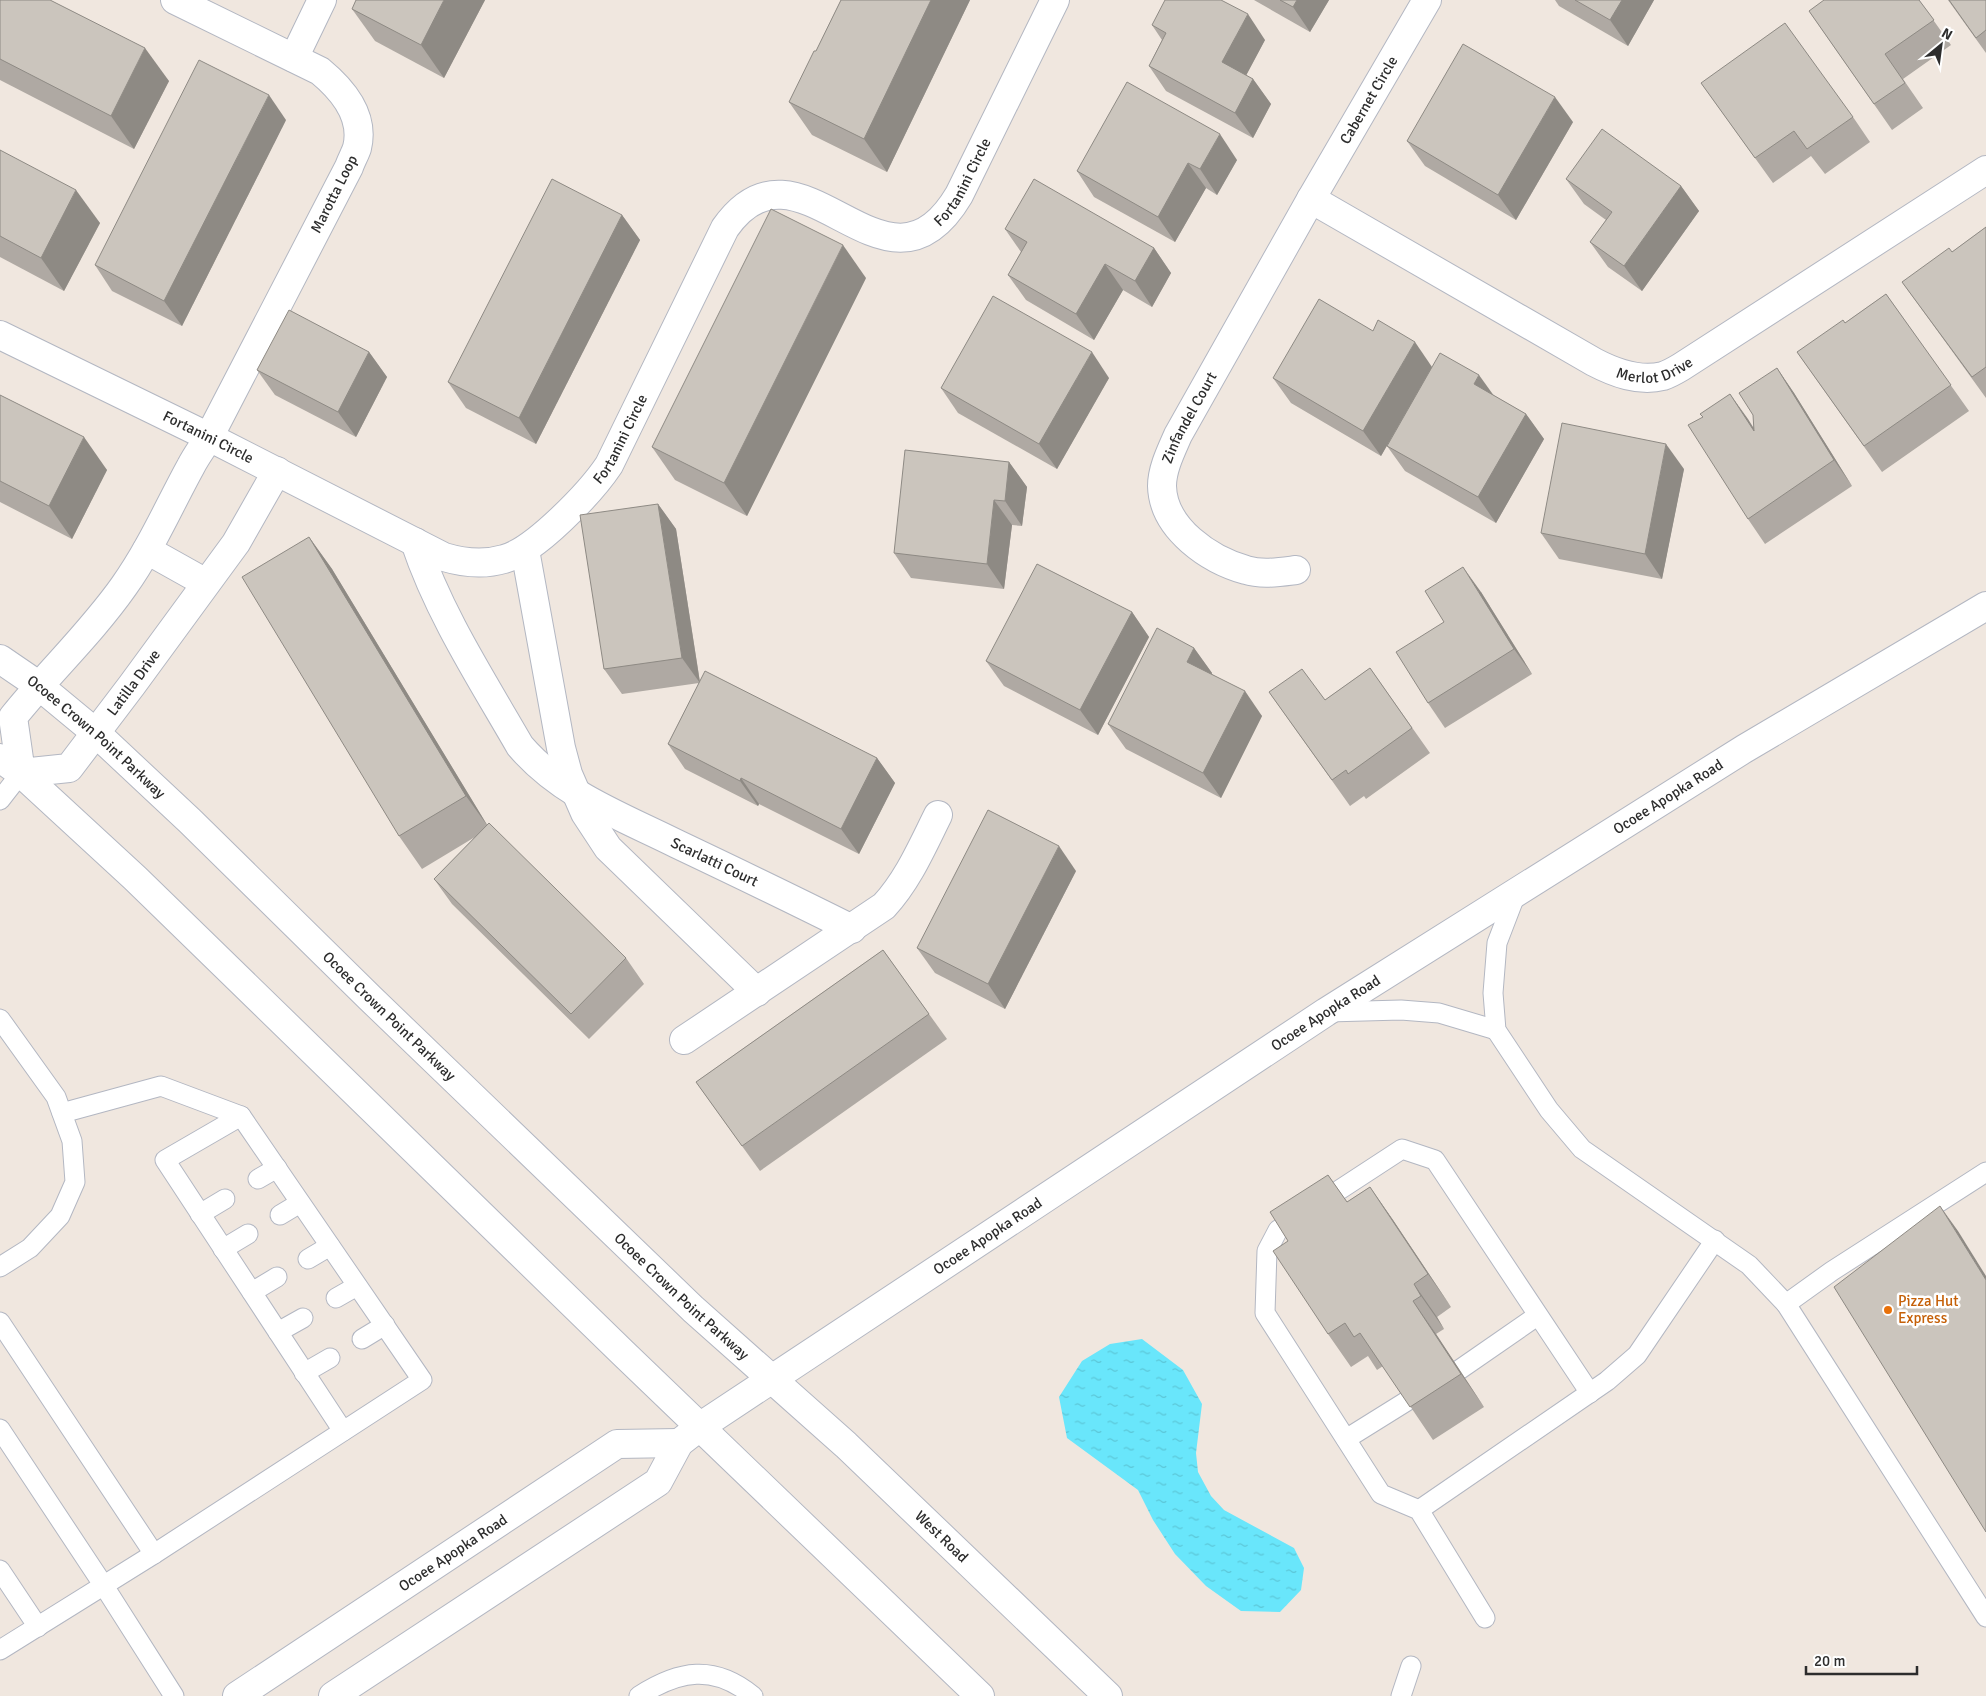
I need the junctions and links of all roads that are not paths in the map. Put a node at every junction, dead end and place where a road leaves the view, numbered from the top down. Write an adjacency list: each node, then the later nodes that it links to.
1 (175, 0): 5 (street, Marotta Loop)
2 (322, 0): 5 (street)
3 (1055, 0): 13 (street, Fortanini Circle)
4 (1426, 0): 7 (street, Cabernet Circle)
5 (294, 58): 9 (street, Marotta Loop)
6 (1986, 170): 7 (street, Merlot Drive)
7 (1311, 199): 14 (street, Zinfandel Court)
8 (0, 335): 9 (street, Fortanini Circle)
9 (209, 437): 10 (street, Fortanini Circle); 12 (street)
10 (277, 471): 11 (street, Fortanini Circle); 15 (street, Latilla Drive)
11 (415, 542): 13 (street, Fortanini Circle); 21 (street, Scarlatti Court)
12 (147, 550): 15 (street); 18 (street)
13 (525, 550): 21 (street)
14 (1296, 570)
15 (206, 583): 19 (street, Latilla Drive)
16 (1986, 606): 24 (street, Ocoee Apopka Road)
17 (0, 658): 18 (street, Ocoee Crown Point Parkway)
18 (38, 685): 19 (street, Ocoee Crown Point Parkway); 20 (street)
19 (96, 733): 20 (street, Latilla Drive); 60 (street, Ocoee Crown Point Parkway)
20 (11, 765): 22 (lane); 63 (street)
21 (576, 794): 25 (street, Scarlatti Court); 26 (street)
22 (0, 800)
23 (938, 816): 25 (street)
24 (1518, 891): 27 (street, Ocoee Apopka Road); 29 (lane)
25 (852, 929): 26 (street)
26 (757, 992): 30 (street)
27 (1326, 1012): 29 (lane); 60 (street, Ocoee Apopka Road)
28 (0, 1019): 31 (lane)
29 (1496, 1030): 41 (lane)
30 (684, 1040)
31 (62, 1113): 32 (lane); 45 (lane)
32 (241, 1116): 33 (lane); 38 (lane)
33 (277, 1168): 35 (lane); 37 (lane)
34 (1986, 1172): 50 (lane)
35 (258, 1180)
36 (225, 1199): 38 (lane)
37 (300, 1203): 39 (lane); 42 (lane)
38 (200, 1214): 43 (lane)
39 (280, 1215)
40 (248, 1234): 43 (lane)
41 (1714, 1240): 50 (lane); 61 (lane)
42 (330, 1246): 44 (lane); 47 (lane)
43 (223, 1249): 48 (lane)
44 (308, 1258)
45 (0, 1267)
46 (278, 1277): 48 (lane)
47 (357, 1286): 49 (lane); 54 (lane)
48 (252, 1292): 55 (lane)
49 (336, 1298)
50 (1786, 1304): 72 (lane)
51 (1537, 1316): 58 (lane); 61 (lane); 66 (lane)
52 (303, 1318): 55 (lane)
53 (0, 1322): 69 (lane)
54 (384, 1325): 56 (lane); 65 (lane)
55 (278, 1332): 59 (lane)
56 (362, 1339)
57 (330, 1358): 59 (lane)
58 (1459, 1370)
59 (304, 1373): 65 (lane)
60 (773, 1379): 63 (street, Ocoee Apopka Road); 83 (street, West Road)
61 (1590, 1393): 68 (lane)
62 (1407, 1401): 66 (lane)
63 (701, 1426): 67 (street, Ocoee Apopka Road); 82 (street)
64 (0, 1430): 71 (lane)
65 (343, 1431): 69 (lane)
66 (1346, 1439): 68 (lane)
67 (679, 1443): 78 (street, Ocoee Apopka Road); 79 (street, Ocoee Apopka Road)
68 (1419, 1510): 73 (lane)
69 (154, 1554): 71 (lane)
70 (0, 1570): 74 (lane)
71 (104, 1586): 74 (lane); 77 (lane)
72 (1986, 1617)
73 (1485, 1618)
74 (38, 1627): 75 (lane)
75 (0, 1650)
76 (1411, 1666): 84 (lane)
77 (174, 1696)
78 (237, 1696)
79 (333, 1696)
80 (639, 1696): 81 (lane)
81 (753, 1696)
82 (980, 1696)
83 (1108, 1696)
84 (1401, 1696)

